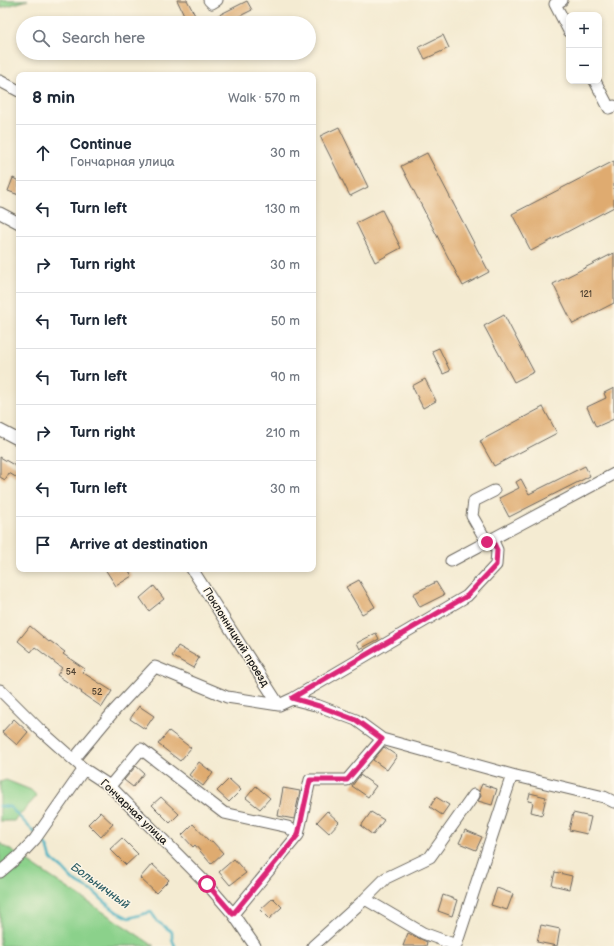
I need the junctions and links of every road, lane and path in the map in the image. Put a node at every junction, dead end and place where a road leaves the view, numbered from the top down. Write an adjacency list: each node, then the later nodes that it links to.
1 (209, 0): 2 (street)
2 (218, 0)
3 (562, 0): 4 (street)
4 (566, 26)
5 (0, 81): 7 (street)
6 (597, 84): 8 (street)
7 (16, 89)
8 (614, 106)
9 (0, 213): 10 (street)
10 (16, 222)
11 (0, 430): 12 (street)
12 (16, 438)
13 (614, 474): 15 (street)
14 (494, 491): 15 (street)
15 (489, 541): 16 (street); 19 (street)
16 (451, 562)
17 (197, 572): 20 (street, Поклонницкий проезд)
18 (0, 690): 22 (street, Гончарная улица)
19 (292, 698): 20 (street); 21 (street)
20 (279, 705): 22 (street)
21 (382, 739): 24 (street); 28 (street)
22 (74, 759): 23 (street, Гончарная улица)
23 (84, 769): 25 (street, Гончарная улица); 29 (street)
24 (512, 775): 27 (street); 30 (street)
25 (110, 786): 28 (street); 31 (street, Гончарная улица)
26 (474, 795): 30 (street)
27 (614, 802)
28 (298, 835): 31 (street)
29 (0, 872)
30 (365, 899): 33 (street)
31 (233, 914): 32 (street, Гончарная улица)
32 (255, 946)
33 (313, 946)

